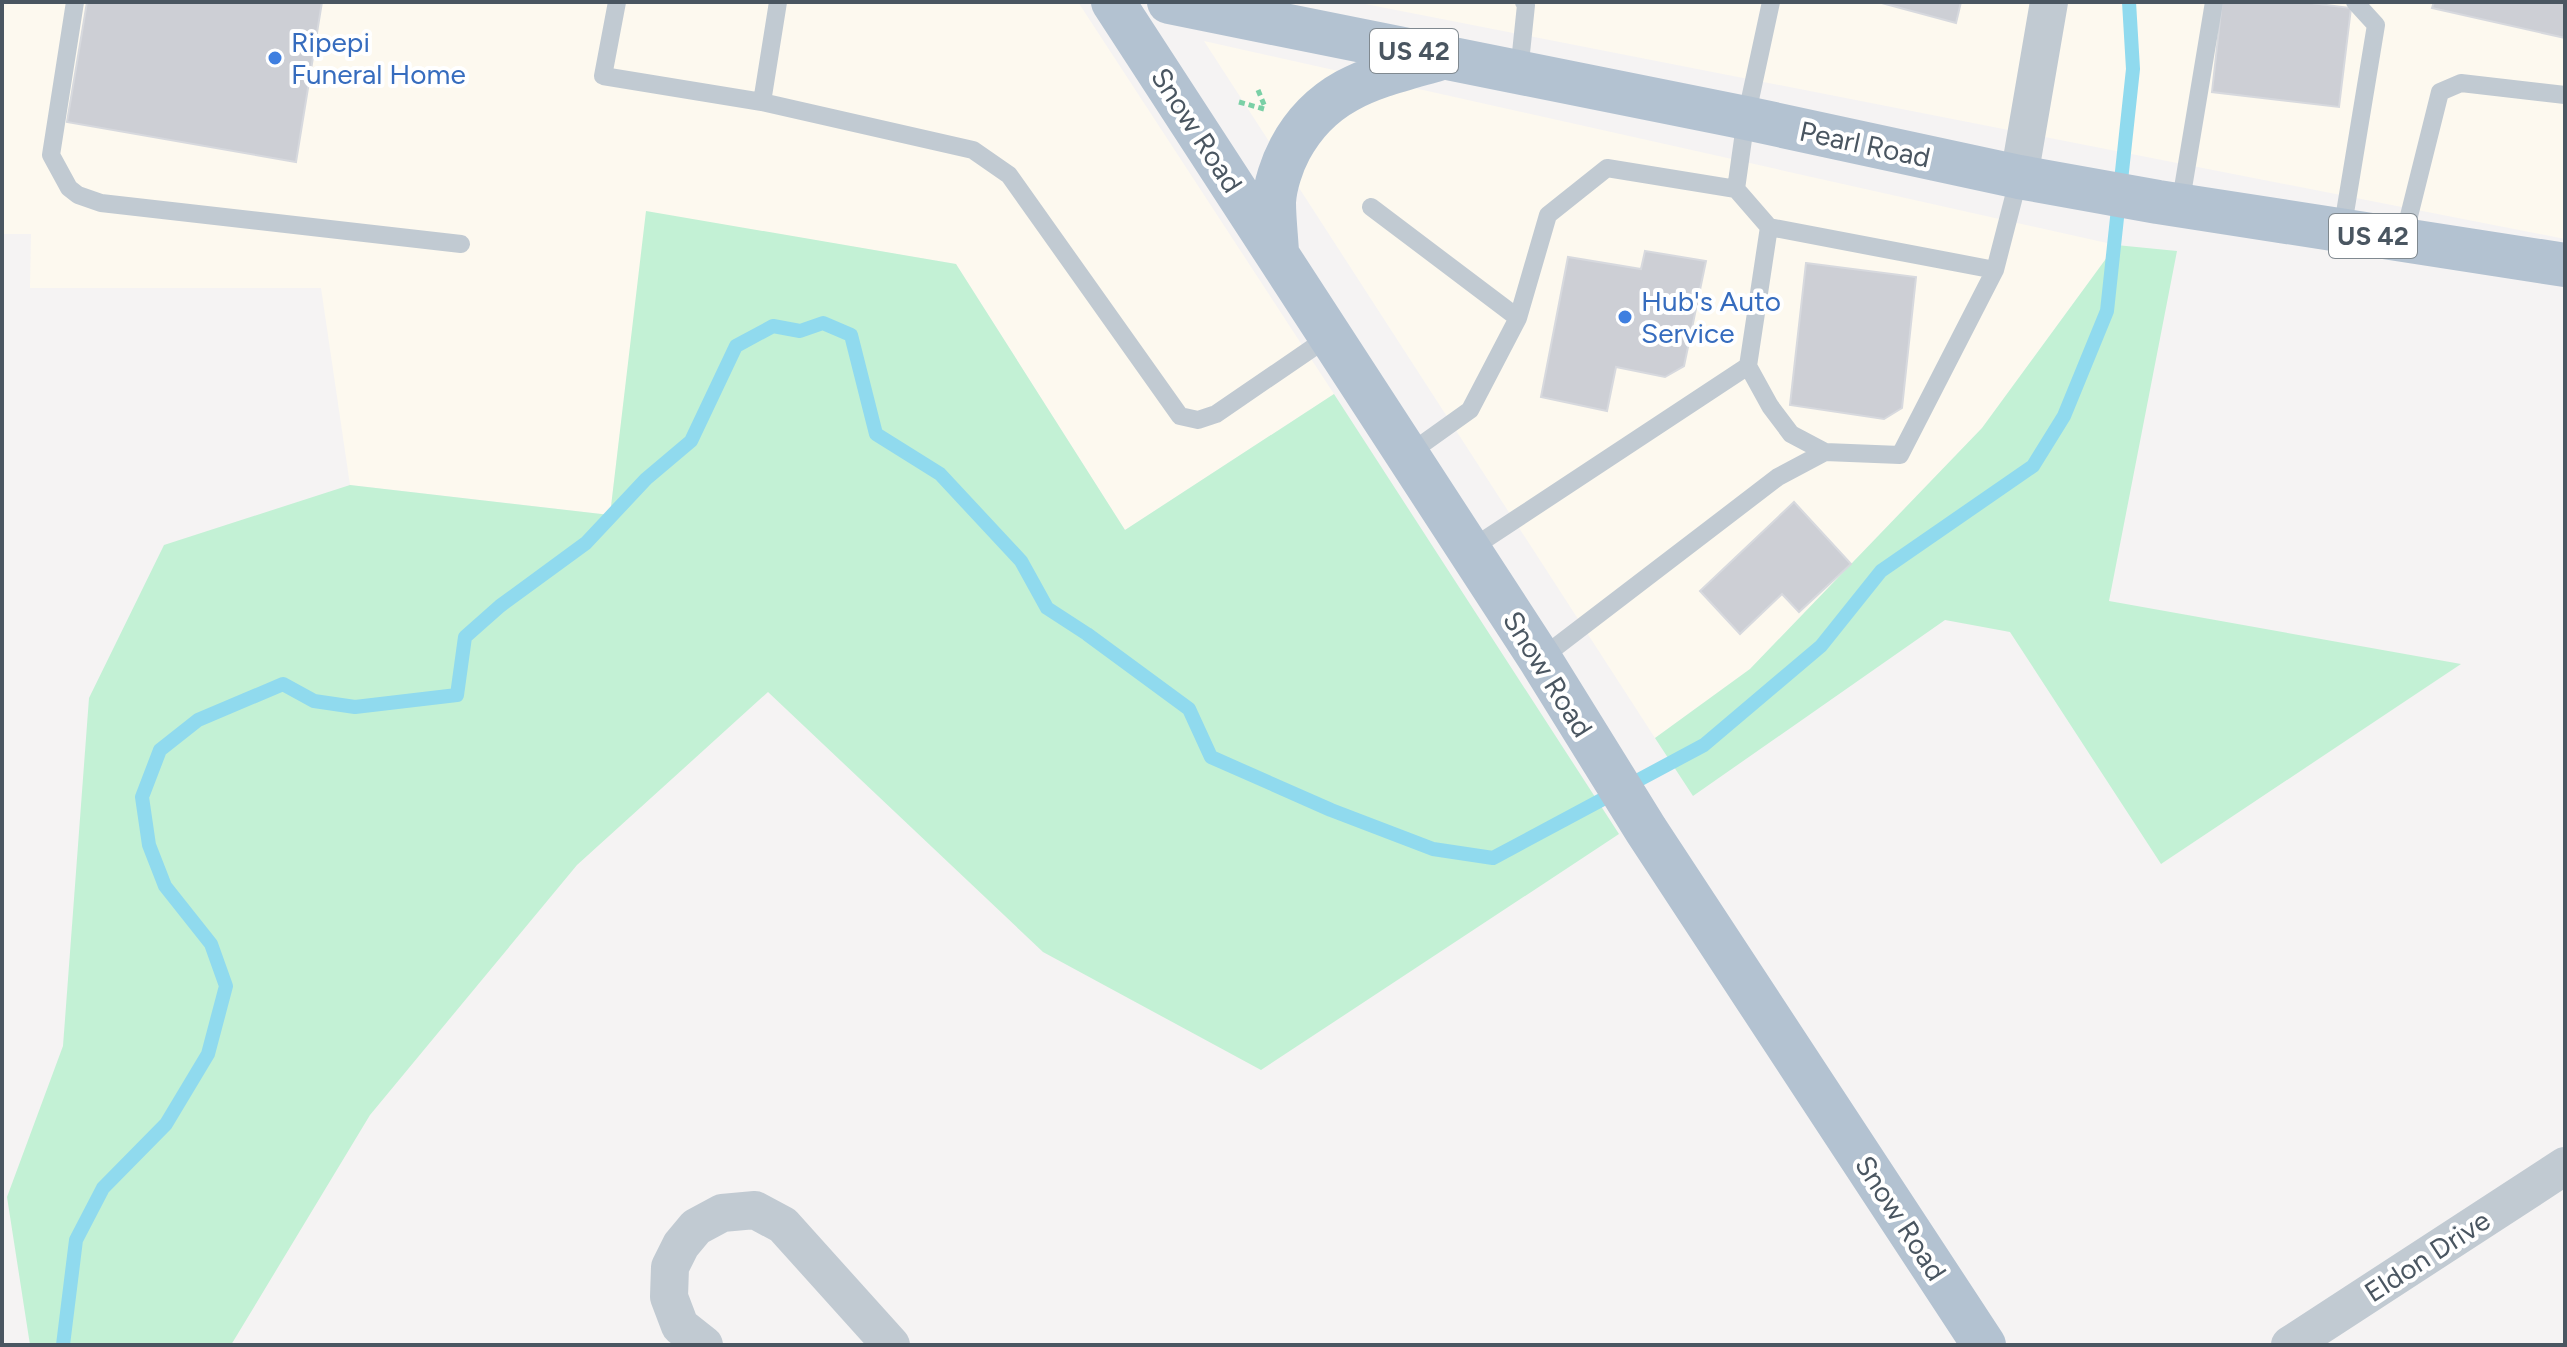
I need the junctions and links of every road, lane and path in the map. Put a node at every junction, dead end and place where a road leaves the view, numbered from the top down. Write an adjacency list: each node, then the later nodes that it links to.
1 (75, 2): 25 (lane)
2 (617, 2): 14 (lane)
3 (778, 2): 14 (lane)
4 (1113, 2): 26 (main road, Snow Road)
5 (1169, 2): 11 (main road, Pearl Road / US 42)
6 (1524, 2): 12 (lane)
7 (1771, 2): 17 (lane)
8 (2049, 2): 18 (street)
9 (2214, 2): 20 (lane)
10 (2355, 2): 23 (lane)
11 (1445, 58): 12 (main road, Pearl Road / US 42); 26 (main road)
12 (1519, 72): 17 (main road, Pearl Road / US 42)
13 (2565, 95): 24 (lane)
14 (762, 102): 30 (lane)
15 (1239, 102): 16 (path)
16 (1265, 109)
17 (1746, 118): 18 (main road, Pearl Road / US 42); 19 (lane)
18 (2019, 177): 20 (main road, Pearl Road / US 42); 28 (lane)
19 (1736, 189): 22 (lane); 29 (lane)
20 (2169, 204): 23 (main road, Pearl Road / US 42)
21 (1371, 207): 29 (lane)
22 (1769, 227): 28 (lane); 31 (lane)
23 (2342, 231): 24 (main road, Pearl Road / US 42)
24 (2403, 240): 27 (main road, Pearl Road / US 42)
25 (461, 244)
26 (1277, 252): 30 (main road, Snow Road)
27 (2565, 265)
28 (1995, 270): 32 (lane)
29 (1518, 318): 33 (lane)
30 (1330, 336): 33 (main road, Snow Road)
31 (1748, 366): 32 (lane); 34 (lane)
32 (1825, 452): 35 (lane)
33 (1407, 455): 34 (main road, Snow Road)
34 (1469, 550): 35 (main road, Snow Road)
35 (1540, 659): 39 (main road, Snow Road)
36 (2565, 1166): 40 (street, Eldon Drive)
37 (704, 1345): 38 (street)
38 (891, 1345)
39 (1984, 1345)
40 (2290, 1345)

